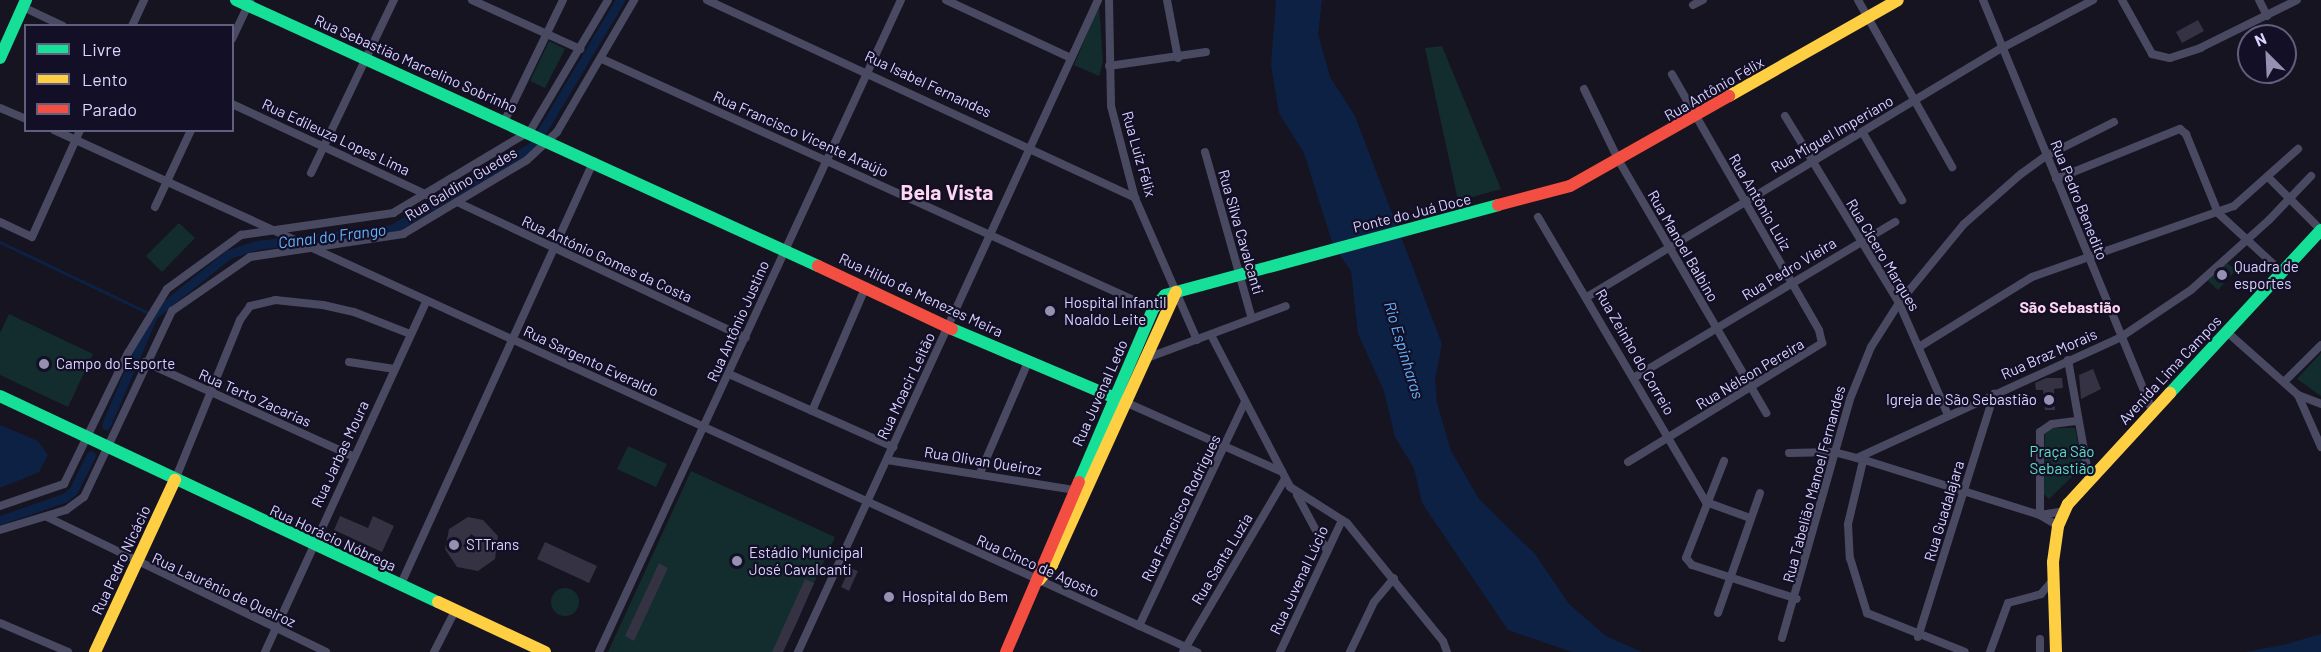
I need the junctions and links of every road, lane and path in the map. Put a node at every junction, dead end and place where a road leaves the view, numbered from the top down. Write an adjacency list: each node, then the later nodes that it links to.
1 (144, 0): 27 (street)
2 (394, 0): 36 (street)
3 (472, 0): 29 (street)
4 (563, 0): 29 (street)
5 (608, 0): 31 (street, Rua Galdino Guedes)
6 (634, 0): 37 (street, Rua Galdino Guedes)
7 (707, 0): 39 (street, Rua Isabel Fernandes)
8 (901, 0): 39 (street, Rua Antônio Justino)
9 (946, 0): 34 (street)
10 (1098, 0): 34 (street, Rua Moacir Leitão)
11 (1109, 0): 38 (street, Rua Luiz Félix)
12 (1167, 0): 35 (street)
13 (1703, 0): 23 (street)
14 (1858, 0): 25 (street)
15 (1898, 0): 25 (main road, Rua Antônio Félix)
16 (1983, 0): 30 (street, Rua Pedro Benedito)
17 (2093, 0): 30 (street, Rua Miguel Imperiano)
18 (2122, 0): 24 (street)
19 (2259, 0): 24 (street)
20 (2297, 0): 24 (street)
21 (245, 2): 28 (street); 36 (main road, Rua Sebastião Marcelino Sobrinho)
22 (25, 3): 26 (street); 33 (main road)
23 (1693, 5)
24 (2267, 16)
25 (1867, 17): 42 (street); 47 (main road, Rua Antônio Félix)
26 (60, 24)
27 (133, 24)
28 (234, 33)
29 (547, 34): 31 (street); 48 (street)
30 (2002, 48): 42 (street, Rua Miguel Imperiano); 61 (street, Rua Pedro Benedito)
31 (580, 49): 50 (street, Rua Galdino Guedes)
32 (1206, 52): 35 (street)
33 (0, 58)
34 (1071, 58): 58 (street, Rua Moacir Leitão)
35 (1178, 58): 38 (street)
36 (366, 59): 48 (main road, Rua Sebastião Marcelino Sobrinho); 57 (street)
37 (602, 59): 56 (street, Rua Galdino Guedes); 62 (street, Rua Francisco Vicente Araújo)
38 (1109, 66): 74 (street, Rua Luiz Félix)
39 (868, 71): 58 (street, Rua Isabel Fernandes); 62 (street, Rua Antônio Justino)
40 (1672, 74): 47 (street, Rua Antônio Luiz)
41 (1584, 89): 64 (street, Rua Manoel Balbino)
42 (1914, 102): 54 (street, Rua Miguel Imperiano); 66 (street)
43 (234, 105): 57 (street, Rua Edileuza Lopes Lima)
44 (0, 108): 46 (street)
45 (1785, 116): 65 (street, Rua Cícero Marques)
46 (24, 118)
47 (1695, 118): 64 (main road, Rua Antônio Félix); 77 (street, Rua Antônio Luiz)
48 (505, 120): 50 (main road, Rua Sebastião Marcelino Sobrinho)
49 (2114, 122): 61 (street, Rua Tabelião Manoel Fernandes)
50 (530, 131): 56 (main road, Rua Sebastião Marcelino Sobrinho); 72 (street, Rua Galdino Guedes)
51 (58, 132): 55 (street, Rua Sargento Everaldo)
52 (80, 132): 55 (street)
53 (190, 132): 70 (street)
54 (1863, 133): 65 (street, Rua Miguel Imperiano); 76 (street)
55 (76, 140): 70 (street, Rua Sargento Everaldo); 82 (street)
56 (551, 140): 63 (main road, Rua Hildo de Menezes Meira); 78 (street, Rua Galdino Guedes)
57 (325, 145): 67 (street); 72 (street, Rua Edileuza Lopes Lima)
58 (1031, 147): 74 (street, Rua Isabel Fernandes); 86 (street, Rua Moacir Leitão)
59 (2298, 149): 69 (street)
60 (1205, 152): 95 (street, Rua Silva Cavalcanti)
61 (2046, 156): 71 (street, Rua Pedro Benedito); 101 (street, Rua Tabelião Manoel Fernandes)
62 (826, 160): 86 (street, Rua Francisco Vicente Araújo); 92 (street, Rua Antônio Justino)
63 (594, 161): 91 (street); 92 (main road, Rua Hildo de Menezes Meira)
64 (1619, 161): 73 (main road, Rua Antônio Félix); 90 (street, Rua Manoel Balbino)
65 (1812, 162): 77 (street, Rua Miguel Imperiano); 88 (street, Rua Cícero Marques)
66 (1952, 167)
67 (311, 173)
68 (2311, 176): 75 (street, Rua Braz Morais)
69 (2269, 178): 75 (street); 80 (street)
70 (169, 179): 79 (street); 84 (street, Rua Sargento Everaldo)
71 (2056, 179): 80 (street); 93 (street, Rua Pedro Benedito)
72 (427, 195): 84 (street, Rua Galdino Guedes)
73 (1541, 195): 95 (main road, Ponte do Juá Doce)
74 (1135, 198): 98 (street, Rua Luiz Félix)
75 (2291, 199): 85 (street); 87 (street, Rua Braz Morais)
76 (1902, 200)
77 (1743, 201): 90 (street, Rua Miguel Imperiano); 96 (street, Rua Antônio Luiz)
78 (457, 202): 89 (street, Rua Galdino Guedes); 91 (street, Rua António Gomes da Costa)
79 (155, 207)
80 (2218, 213): 87 (street); 93 (street)
81 (1538, 217): 99 (street, Rua Zeinho do Correio)
82 (0, 222)
83 (1895, 222): 88 (street, Rua Pedro Vieira)
84 (272, 230): 89 (street, Rua Sargento Everaldo); 140 (street, Rua Galdino Guedes)
85 (2321, 230): 94 (main road, Avenida Lima Campos)
86 (990, 234): 103 (street, Rua Francisco Vicente Araújo); 105 (street, Rua Moacir Leitão)
87 (2244, 241): 94 (street); 110 (street, Rua Braz Morais)
88 (1860, 242): 96 (street, Rua Pedro Vieira); 101 (street, Rua Cícero Marques)
89 (306, 246): 100 (street, Rua Sargento Everaldo); 120 (street, Rua Galdino Guedes)
90 (1668, 246): 99 (street, Rua Miguel Imperiano); 106 (street, Rua Manoel Balbino)
91 (554, 249): 111 (street, Rua António Gomes da Costa); 112 (street)
92 (785, 250): 97 (main road, Rua Hildo de Menezes Meira); 111 (street, Rua Antônio Justino)
93 (2088, 258): 110 (street, Rua Pedro Benedito); 116 (street)
94 (2283, 273): 107 (main road, Avenida Lima Campos)
95 (1238, 274): 98 (main road, Ponte do Juá Doce); 104 (street, Rua Silva Cavalcanti)
96 (1792, 283): 106 (street, Rua Pedro Vieira); 114 (street, Rua Antônio Luiz)
97 (866, 286): 105 (main road, Rua Hildo de Menezes Meira); 135 (street)
98 (1176, 292): 103 (main road, Rua Juvenal Ledo); 113 (street, Rua Luiz Félix); 117 (main road, Rua Juvenal Ledo)
99 (1587, 297): 124 (street, Rua Zeinho do Correio)
100 (426, 302): 108 (street, Rua Jarbas Moura); 112 (street, Rua Sargento Everaldo)
101 (1899, 303): 116 (street, Rua Cícero Marques); 146 (street, Rua Tabelião Manoel Fernandes)
102 (1286, 306): 104 (street)
103 (1153, 309): 131 (main road, Rua Juvenal Ledo)
104 (1252, 319): 109 (street)
105 (948, 327): 118 (main road, Rua Hildo de Menezes Meira); 142 (street, Rua Moacir Leitão)
106 (1715, 329): 124 (street, Rua Pedro Vieira); 126 (street, Rua Manoel Balbino)
107 (2227, 332): 125 (street); 134 (main road, Avenida Lima Campos)
108 (410, 334): 122 (street, Rua Jarbas Moura); 127 (street)
109 (1211, 335): 113 (street); 132 (street)
110 (2121, 337): 119 (street, Rua Braz Morais); 134 (street, Rua Pedro Benedito)
111 (746, 338): 123 (street, Rua Antônio Justino)
112 (513, 340): 139 (street, Rua Sargento Everaldo); 178 (street)
113 (1197, 340): 117 (street)
114 (1822, 343): 126 (street, Rua Nélson Pereira)
115 (2321, 345): 125 (street)
116 (1919, 348): 137 (street, Rua Cícero Marques)
117 (1147, 357): 131 (main road, Rua Juvenal Ledo)
118 (1029, 360): 131 (main road, Rua Hildo de Menezes Meira); 153 (street)
119 (2068, 360): 128 (street, Rua Braz Morais); 138 (street)
120 (145, 362): 127 (street, Rua Terto Zacarias); 144 (street, Rua Galdino Guedes)
121 (349, 362): 122 (street)
122 (394, 369): 148 (street, Rua Jarbas Moura)
123 (729, 374): 135 (street); 139 (street, Rua Antônio Justino)
124 (1635, 377): 141 (street, Rua Zeinho do Correio)
125 (2284, 382): 129 (street)
126 (1751, 389): 136 (street, Rua Manoel Balbino); 141 (street, Rua Nélson Pereira)
127 (211, 393): 148 (street, Rua Terto Zacarias); 156 (street)
128 (1994, 394): 137 (street, Rua Braz Morais); 160 (street, Rua Guadalajara)
129 (2298, 395): 133 (street); 143 (street)
130 (0, 396): 140 (main road, Rua Horácio Nóbrega)
131 (1120, 400): 145 (street, Rua Hildo de Menezes Meira); 157 (main road, Rua Juvenal Ledo); 177 (main road, Rua Juvenal Ledo)
132 (1245, 402): 145 (street, Rua Francisco Rodrigues); 154 (street)
133 (2321, 404)
134 (2152, 410): 155 (main road, Avenida Lima Campos)
135 (812, 411): 142 (street)
136 (1766, 413)
137 (1947, 413): 149 (street, Rua Braz Morais)
138 (2078, 421): 155 (street); 165 (street)
139 (704, 428): 162 (street, Rua Sargento Everaldo); 196 (street, Rua Antônio Justino)
140 (87, 436): 144 (main road, Rua Horácio Nóbrega); 163 (street, Rua Galdino Guedes)
141 (1670, 438): 152 (street, Rua Nélson Pereira); 161 (street, Rua Zeinho do Correio)
142 (893, 447): 150 (street, Rua Moacir Leitão)
143 (2321, 447)
144 (110, 448): 156 (main road, Rua Horácio Nóbrega); 166 (street, Rua Galdino Guedes)
145 (1225, 451): 154 (street, Rua Hildo de Menezes Meira); 184 (street, Rua Francisco Rodrigues)
146 (1834, 452): 147 (street); 149 (street); 180 (street, Rua Tabelião Manoel Fernandes)
147 (1789, 453)
148 (354, 457): 172 (street, Rua Jarbas Moura)
149 (1860, 459): 160 (street); 186 (street)
150 (887, 460): 153 (street, Rua Olivan Queiroz); 162 (street, Rua Moacir Leitão)
151 (1725, 461): 161 (street)
152 (1628, 462)
153 (980, 473): 157 (street, Rua Olivan Queiroz)
154 (1283, 476): 159 (street); 189 (street, Rua Santa Luzia)
155 (2089, 478): 164 (main road, Avenida Lima Campos)
156 (175, 480): 172 (main road, Rua Horácio Nóbrega); 174 (main road, Rua Pedro Nicácio)
157 (1074, 490): 177 (main road, Rua Juvenal Ledo)
158 (1760, 493): 167 (street)
159 (1297, 494): 168 (street); 173 (street)
160 (1963, 494): 165 (street); 186 (street, Rua Guadalajara)
161 (1706, 502): 167 (street); 176 (street)
162 (868, 504): 177 (street, Rua Cinco de Agosto); 197 (street, Rua Moacir Leitão)
163 (0, 506)
164 (2064, 511): 165 (street); 169 (main road, Avenida Lima Campos)
165 (2040, 515): 169 (street)
166 (47, 517): 170 (street, Rua Galdino Guedes); 174 (street, Rua Laurênio de Queiroz)
167 (1750, 518): 176 (street)
168 (1342, 520): 173 (street, Rua Juvenal Lúcio); 175 (street)
169 (2058, 526): 171 (main road, Avenida Lima Campos)
170 (0, 530)
171 (2056, 540): 179 (main road, Avenida Lima Campos); 179 (main road, Avenida Lima Campos)
172 (313, 546): 178 (main road, Rua Horácio Nóbrega); 185 (street, Rua Jarbas Moura)
173 (1327, 551): 200 (street, Rua Juvenal Lúcio)
174 (136, 563): 185 (street, Rua Laurênio de Queiroz); 191 (main road, Rua Pedro Nicácio)
175 (1394, 578): 201 (street); 202 (street)
176 (1729, 578): 180 (street); 182 (street)
177 (1038, 580): 184 (street, Rua Cinco de Agosto); 198 (main road, Rua Juvenal Ledo)
178 (400, 586): 181 (main road, Rua Horácio Nóbrega)
179 (2055, 590): 204 (street); 206 (main road, Avenida Lima Campos)
180 (1797, 599): 187 (street, Rua Tabelião Manoel Fernandes)
181 (454, 611): 194 (street); 195 (main road, Rua Horácio Nóbrega)
182 (1718, 613)
183 (0, 622): 190 (street)
184 (1139, 626): 189 (street, Rua Cinco de Agosto)
185 (276, 629): 192 (street, Rua Jarbas Moura); 193 (street, Rua Laurênio de Queiroz)
186 (1918, 637): 203 (street)
187 (1782, 638)
188 (2040, 639): 205 (street)
189 (1184, 650): 199 (street, Rua Cinco de Agosto)
190 (68, 652)
191 (95, 652)
192 (265, 652)
193 (326, 652)
194 (434, 652)
195 (545, 652)
196 (599, 652)
197 (798, 652)
198 (1006, 652)
199 (1197, 652)
200 (1280, 652)
201 (1350, 652)
202 (1447, 652)
203 (1965, 652)
204 (1990, 652)
205 (2040, 652)
206 (2057, 652)

